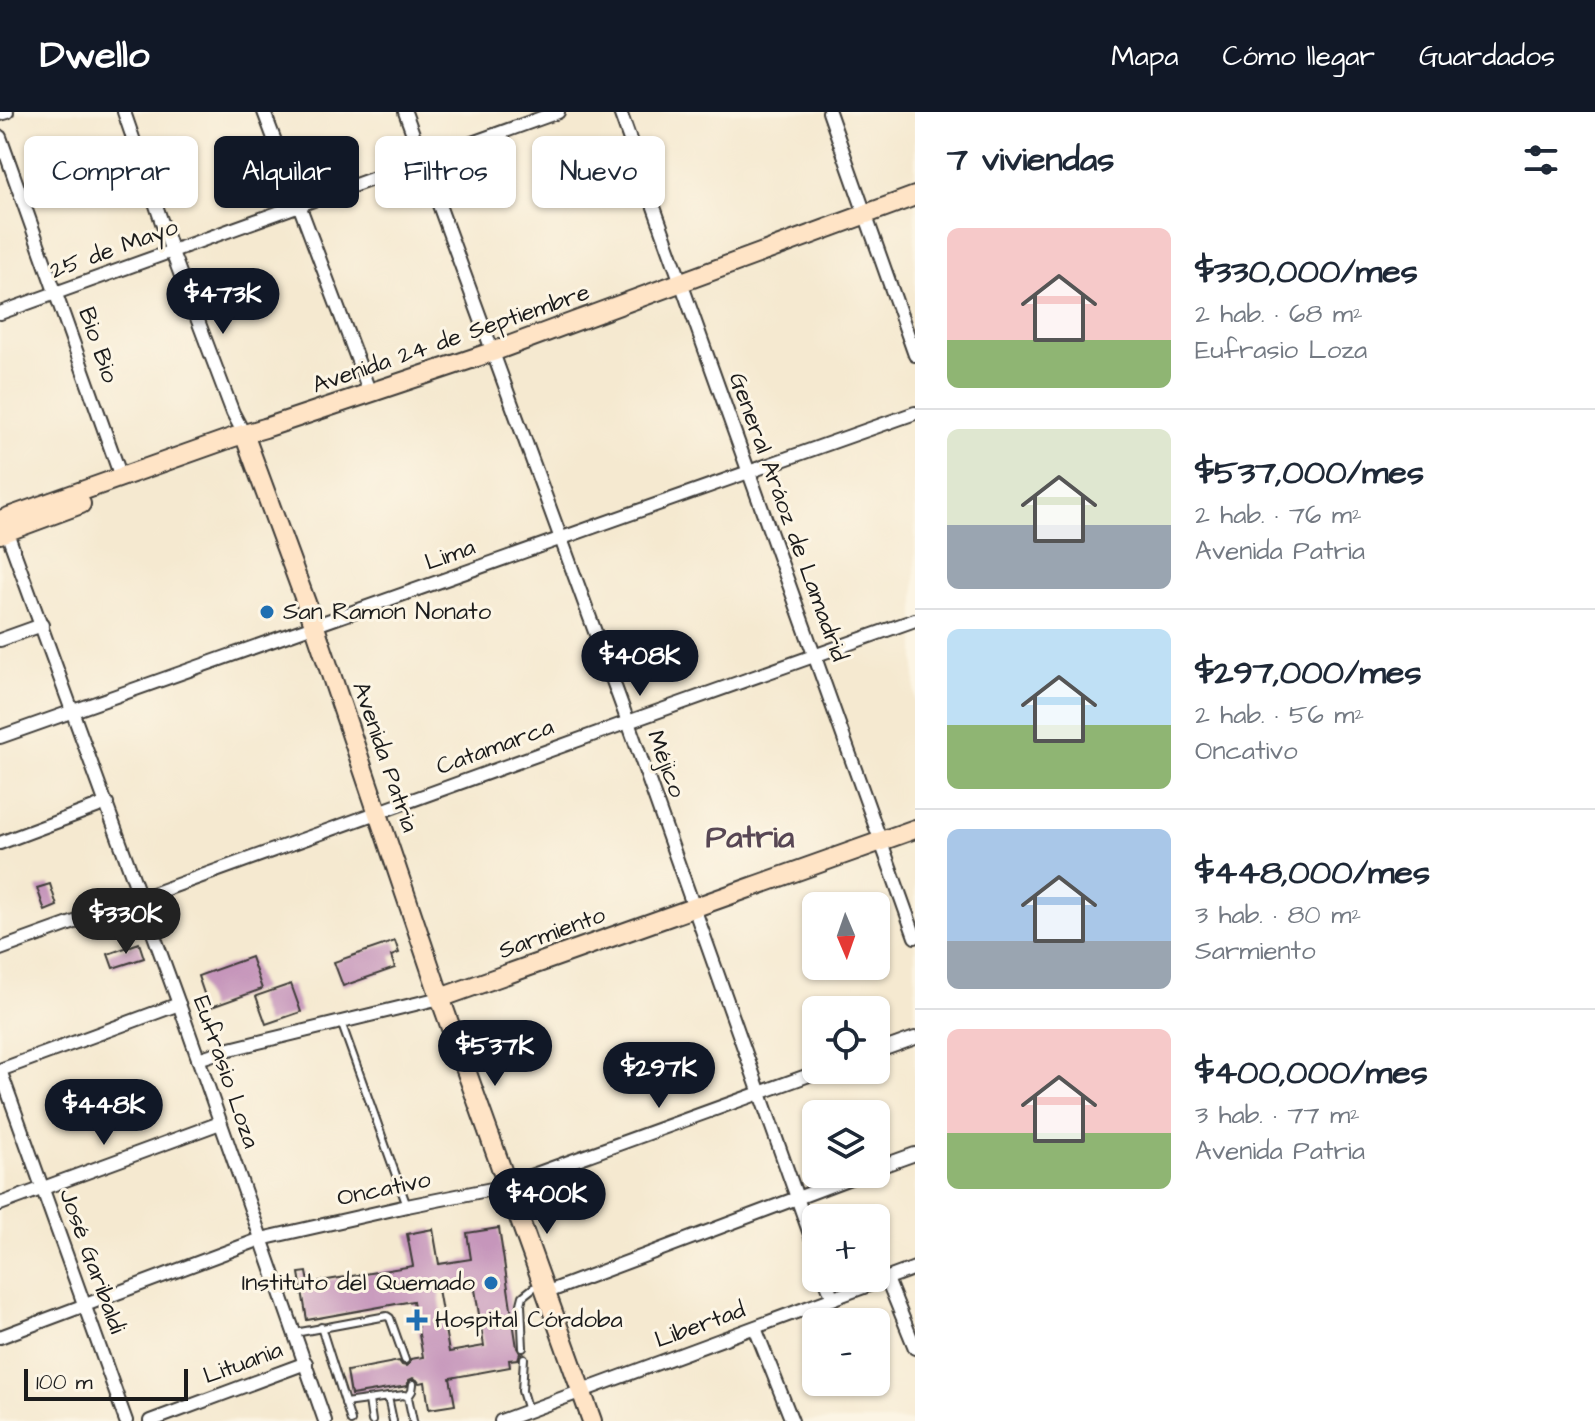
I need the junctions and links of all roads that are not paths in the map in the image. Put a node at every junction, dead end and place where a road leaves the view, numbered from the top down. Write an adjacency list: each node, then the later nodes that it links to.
1 (7, 112): 8 (street)
2 (124, 112): 18 (street, Avenida Patria)
3 (264, 112): 9 (street)
4 (405, 112): 10 (street, Méjico)
5 (558, 112): 11 (street, 25 de Mayo)
6 (620, 112): 19 (street, General Aráoz de Lamadrid)
7 (829, 112): 17 (street)
8 (0, 114)
9 (273, 136)
10 (413, 136)
11 (493, 136)
12 (0, 137): 20 (street, Bio Bio)
13 (915, 196): 17 (main road, Avenida 24 de Septiembre)
14 (294, 208): 18 (street, 25 de Mayo)
15 (301, 208): 24 (street)
16 (439, 208): 22 (street, Méjico)
17 (865, 214): 19 (main road, Avenida 24 de Septiembre); 23 (street)
18 (172, 252): 20 (street, 25 de Mayo); 26 (street, Avenida Patria)
19 (681, 284): 22 (main road, Avenida 24 de Septiembre); 27 (street, General Aráoz de Lamadrid)
20 (57, 293): 21 (street, 25 de Mayo); 28 (street, Bio Bio)
21 (0, 313)
22 (492, 352): 24 (main road, Avenida 24 de Septiembre); 30 (street, Méjico)
23 (915, 355)
24 (370, 393): 26 (main road, Avenida 24 de Septiembre)
25 (915, 413): 27 (street, Lima)
26 (237, 443): 28 (main road, Avenida 24 de Septiembre); 29 (main road, Avenida 24 de Septiembre); 33 (main road, Avenida Patria)
27 (748, 472): 30 (street, Lima); 35 (street, General Aráoz de Lamadrid)
28 (121, 477): 29 (main road, Avenida 24 de Septiembre)
29 (2, 523): 32 (street, Eufrasio Loza)
30 (561, 539): 33 (street, Lima); 37 (street, Méjico)
31 (915, 620): 35 (street, Catamarca)
32 (42, 625): 34 (street); 36 (street, Eufrasio Loza)
33 (310, 629): 36 (street, Lima); 40 (main road, Avenida Patria)
34 (0, 640)
35 (815, 656): 37 (street, Catamarca); 42 (street, General Aráoz de Lamadrid)
36 (73, 711): 38 (street, Lima); 39 (street, Eufrasio Loza)
37 (628, 722): 40 (street, Catamarca); 45 (street, Méjico)
38 (0, 737)
39 (107, 803): 43 (street); 44 (street, Eufrasio Loza)
40 (373, 815): 44 (street, Catamarca); 48 (main road, Avenida Patria)
41 (915, 829): 42 (main road, Sarmiento)
42 (880, 841): 45 (main road, Sarmiento); 46 (street, General Aráoz de Lamadrid)
43 (0, 843)
44 (141, 898): 47 (street, Catamarca); 49 (street, Eufrasio Loza)
45 (694, 908): 48 (main road, Sarmiento); 56 (street, Méjico)
46 (915, 937)
47 (0, 949)
48 (436, 999): 50 (street, Sarmiento); 60 (main road, Avenida Patria)
49 (179, 1004): 53 (street, Eufrasio Loza); 54 (street)
50 (341, 1022): 53 (street, Sarmiento); 65 (lane)
51 (915, 1038): 52 (street)
52 (890, 1047)
53 (198, 1059): 57 (street, Eufrasio Loza)
54 (0, 1070): 62 (street, José Garibaldi)
55 (802, 1077): 56 (street, Oncativo)
56 (759, 1092): 60 (street, Oncativo); 63 (street, Méjico)
57 (220, 1123): 62 (street); 67 (street, Eufrasio Loza)
58 (915, 1154): 59 (street)
59 (890, 1163)
60 (502, 1186): 65 (street, Oncativo); 71 (main road, Avenida Patria)
61 (824, 1188): 63 (street)
62 (42, 1189): 64 (street); 75 (street, José Garibaldi)
63 (797, 1198): 66 (street, Méjico); 71 (street)
64 (0, 1204)
65 (407, 1206): 67 (street, Oncativo)
66 (802, 1212)
67 (261, 1239): 75 (street, Oncativo); 78 (street, Eufrasio Loza)
68 (915, 1268): 69 (street, Libertad)
69 (890, 1278)
70 (890, 1286): 81 (street)
71 (539, 1290): 80 (lane); 86 (main road, Avenida Patria)
72 (830, 1292): 74 (street)
73 (852, 1292): 74 (street, Libertad)
74 (833, 1299): 77 (street, Libertad)
75 (85, 1306): 79 (street, Oncativo); 92 (street, José Garibaldi)
76 (321, 1327): 78 (lane); 83 (lane); 90 (lane)
77 (755, 1328): 86 (street, Libertad); 102 (street)
78 (295, 1333): 84 (street, Eufrasio Loza)
79 (0, 1337)
80 (523, 1348)
81 (915, 1348)
82 (524, 1358): 91 (lane)
83 (405, 1360)
84 (306, 1363): 93 (street, Lituania); 94 (street, Eufrasio Loza)
85 (413, 1384): 88 (lane)
86 (576, 1394): 91 (street, Libertad); 100 (main road, Avenida Patria); 101 (main road, Avenida Patria)
87 (388, 1397): 88 (lane); 89 (lane); 97 (lane)
88 (408, 1397): 98 (lane)
89 (369, 1400): 90 (lane); 96 (lane)
90 (345, 1403): 95 (lane)
91 (528, 1411): 99 (street, Libertad)
92 (126, 1421)
93 (150, 1421)
94 (325, 1421)
95 (351, 1421)
96 (372, 1421)
97 (393, 1421)
98 (413, 1421)
99 (501, 1421)
100 (580, 1421)
101 (592, 1421)
102 (792, 1421)

